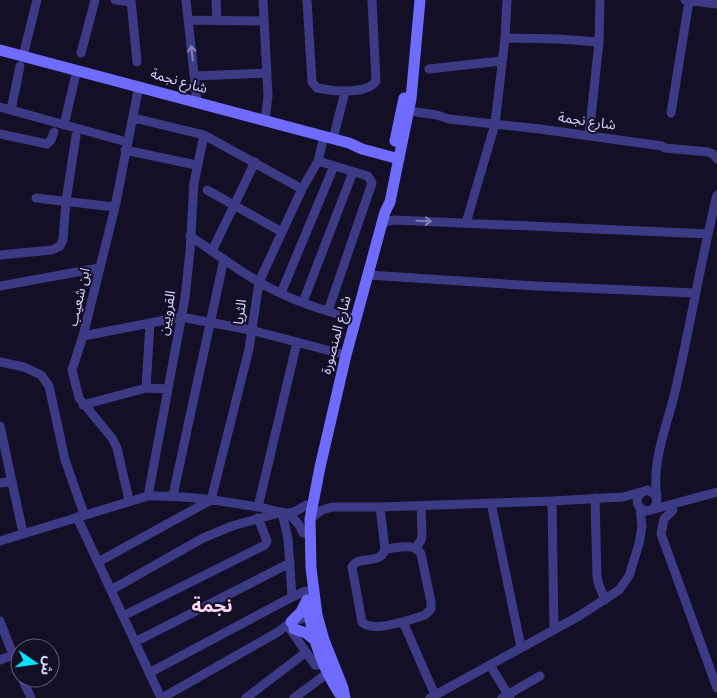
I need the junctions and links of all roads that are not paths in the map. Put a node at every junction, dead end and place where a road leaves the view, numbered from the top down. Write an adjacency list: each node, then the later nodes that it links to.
1 (37, 0): 23 (street)
2 (95, 0): 22 (street)
3 (115, 0): 13 (street)
4 (186, 0): 16 (street)
5 (216, 0): 17 (street)
6 (263, 0): 18 (street)
7 (308, 0): 31 (street)
8 (372, 0): 31 (street)
9 (420, 0): 35 (main road, شارع المنصورة)
10 (507, 0): 19 (street)
11 (600, 0): 20 (street)
12 (684, 0): 14 (street)
13 (131, 1): 25 (street)
14 (689, 1): 15 (street); 36 (street)
15 (711, 2)
16 (189, 20): 17 (street); 28 (street, one-way to 16)
17 (217, 20): 18 (street)
18 (264, 21): 27 (street)
19 (504, 38): 20 (street); 24 (street)
20 (599, 42): 45 (street)
21 (0, 50): 23 (main road, شارع نجمة)
22 (81, 53)
23 (21, 61): 30 (main road, شارع نجمة); 34 (street)
24 (502, 61): 26 (street); 39 (street)
25 (137, 62)
26 (430, 69)
27 (267, 73): 28 (street); 38 (street)
28 (195, 76): 32 (street)
29 (76, 78): 40 (street)
30 (139, 86): 32 (main road, شارع نجمة); 37 (street, ابن شعيب)
31 (345, 92): 46 (street, الثريا)
32 (197, 102): 38 (main road, شارع نجمة)
33 (0, 107): 34 (street)
34 (11, 110): 40 (street)
35 (405, 114): 39 (street, شارع نجمة); 49 (main road, شارع المنصورة)
36 (671, 114)
37 (134, 118): 43 (street); 47 (street, ابن شعيب)
38 (266, 121): 46 (main road, شارع نجمة)
39 (494, 124): 45 (street, شارع نجمة); 64 (street)
40 (64, 125): 47 (street)
41 (54, 132): 42 (street)
42 (0, 135)
43 (204, 135): 51 (street); 52 (street, القرويين)
44 (76, 136): 59 (street)
45 (589, 136): 48 (street, شارع نجمة)
46 (329, 138): 49 (main road, شارع نجمة); 50 (street, الثريا)
47 (126, 146): 52 (street); 61 (street, ابن شعيب)
48 (714, 152)
49 (396, 155): 63 (main road, شارع المنصورة)
50 (318, 161): 53 (street); 55 (street, الثريا)
51 (255, 162): 55 (street); 60 (street)
52 (196, 165): 67 (street, القرويين)
53 (334, 166): 54 (street); 76 (street)
54 (353, 172): 77 (street); 78 (street)
55 (302, 188): 65 (street, الثريا)
56 (207, 190): 60 (street)
57 (717, 195): 62 (street)
58 (36, 198): 59 (street)
59 (66, 201): 61 (street); 69 (street)
60 (234, 204): 65 (street); 68 (street)
61 (115, 207): 71 (street, ابن شعيب)
62 (715, 216): 66 (street)
63 (384, 217): 64 (street, one-way to 64); 72 (main road, شارع المنصورة)
64 (466, 223): 66 (street)
65 (282, 232): 73 (street, الثريا)
66 (708, 234): 75 (street)
67 (190, 236): 68 (street); 79 (street, القرويين)
68 (212, 250): 70 (street)
69 (0, 255)
70 (224, 259): 73 (street); 81 (street)
71 (99, 268): 74 (street); 84 (street, ابن شعيب)
72 (369, 275): 75 (street); 80 (main road, شارع المنصورة)
73 (259, 282): 76 (street); 83 (street, الثريا)
74 (0, 286)
75 (695, 293): 94 (street)
76 (281, 294): 77 (street)
77 (303, 302): 78 (street)
78 (328, 311): 80 (street)
79 (181, 318): 81 (street); 82 (street); 89 (street, القرويين)
80 (355, 319): 86 (main road, شارع المنصورة)
81 (210, 322): 83 (street); 100 (street)
82 (150, 323): 84 (street); 88 (street)
83 (251, 330): 85 (street); 105 (street, الثريا)
84 (83, 336): 90 (street, ابن شعيب)
85 (297, 342): 86 (street); 112 (street)
86 (346, 355): 93 (main road, شارع المنصورة)
87 (0, 362): 117 (street)
88 (146, 388): 89 (street); 90 (street)
89 (168, 388): 101 (street, القرويين)
90 (83, 405): 104 (street, ابن شعيب)
91 (0, 426): 92 (street)
92 (2, 444): 95 (street)
93 (320, 467): 99 (main road, شارع المنصورة); 109 (main road, شارع المنصورة)
94 (655, 476): 97 (street); 108 (street)
95 (12, 481): 96 (street); 121 (street)
96 (0, 483)
97 (644, 491): 102 (street); 108 (street); 111 (street)
98 (717, 492): 115 (street)
99 (315, 493): 113 (street); 119 (main road, شارع المنصورة)
100 (173, 495): 101 (street); 105 (street)
101 (148, 496): 104 (street)
102 (623, 497): 103 (street); 111 (street)
103 (595, 498): 106 (street); 131 (street)
104 (130, 500): 117 (street)
105 (211, 500): 112 (street); 126 (street)
106 (552, 501): 107 (street); 137 (street)
107 (491, 503): 110 (street); 140 (street)
108 (654, 504): 111 (street); 115 (street); 120 (street)
109 (306, 505): 116 (street); 122 (main road, شارع المنصورة)
110 (422, 506): 114 (street); 124 (street)
111 (638, 506): 120 (street)
112 (258, 507): 116 (street)
113 (332, 507): 114 (street); 119 (street)
114 (380, 507): 125 (street)
115 (671, 507): 147 (street)
116 (285, 513): 118 (street); 122 (street); 127 (street)
117 (80, 515): 121 (street); 126 (street)
118 (258, 518): 128 (street); 132 (street)
119 (310, 519): 133 (main road, شارع المنصورة)
120 (642, 526): 131 (street)
121 (23, 533): 123 (street)
122 (303, 533): 129 (main road, شارع المنصورة)
123 (0, 541)
124 (416, 548): 125 (street); 135 (street)
125 (385, 549): 135 (street)
126 (98, 562): 128 (street)
127 (290, 562): 130 (street); 139 (street)
128 (111, 590): 132 (street)
129 (307, 596): 130 (street); 133 (main road, شارع المنصورة); 136 (main road)
130 (292, 597): 145 (street)
131 (605, 600): 137 (street)
132 (123, 616): 139 (street)
133 (314, 619): 136 (street); 138 (main road, شارع المنصورة); 153 (main road, شارع المنصورة)
134 (0, 621): 141 (street)
135 (403, 622): 148 (street)
136 (292, 627): 138 (main road); 142 (street); 150 (street)
137 (554, 630): 140 (street)
138 (316, 641): 144 (main road, شارع المنصورة)
139 (135, 642): 145 (street)
140 (520, 648): 143 (street)
141 (10, 649)
142 (305, 653): 144 (street); 151 (street)
143 (490, 665): 148 (street); 149 (street)
144 (326, 669): 152 (street); 153 (main road, شارع المنصورة)
145 (149, 673): 150 (street)
146 (540, 676): 149 (street)
147 (717, 688)
148 (432, 696)
149 (507, 697)
150 (162, 698)
151 (246, 698)
152 (294, 698)
153 (344, 698)

